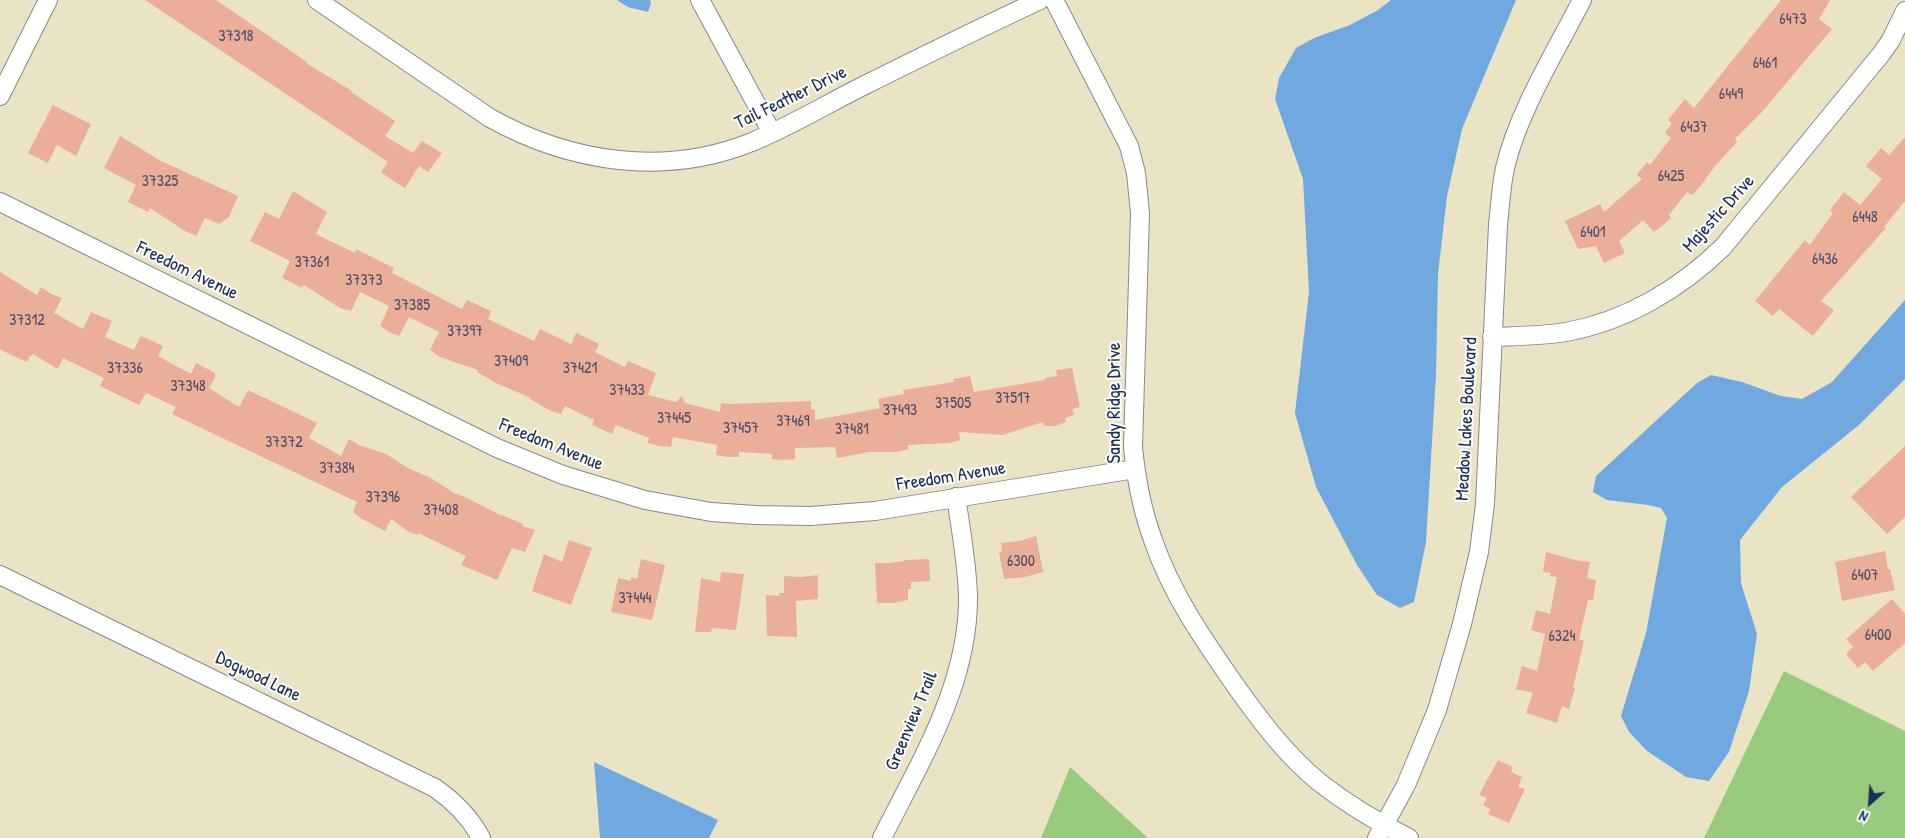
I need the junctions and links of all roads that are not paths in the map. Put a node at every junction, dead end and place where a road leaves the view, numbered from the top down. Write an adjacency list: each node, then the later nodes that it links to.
1 (48, 0): 8 (street)
2 (316, 0): 9 (street, Tail Feather Drive)
3 (700, 0): 9 (street)
4 (1040, 0): 9 (street, Tail Feather Drive)
5 (1054, 0): 12 (street, Sandy Ridge Drive)
6 (1582, 0): 11 (street, Meadow Lakes Boulevard)
7 (1905, 11): 11 (street, Majestic Drive)
8 (0, 96)
9 (772, 133)
10 (0, 202): 13 (street, Freedom Avenue)
11 (1492, 337): 15 (street, Meadow Lakes Boulevard)
12 (1135, 469): 13 (street, Freedom Avenue); 15 (street, Sandy Ridge Drive)
13 (956, 497): 17 (street, Greenview Trail)
14 (0, 575): 16 (street, Dogwood Lane)
15 (1381, 832): 18 (street, Sandy Ridge Drive)
16 (481, 838)
17 (882, 838)
18 (1409, 838)

